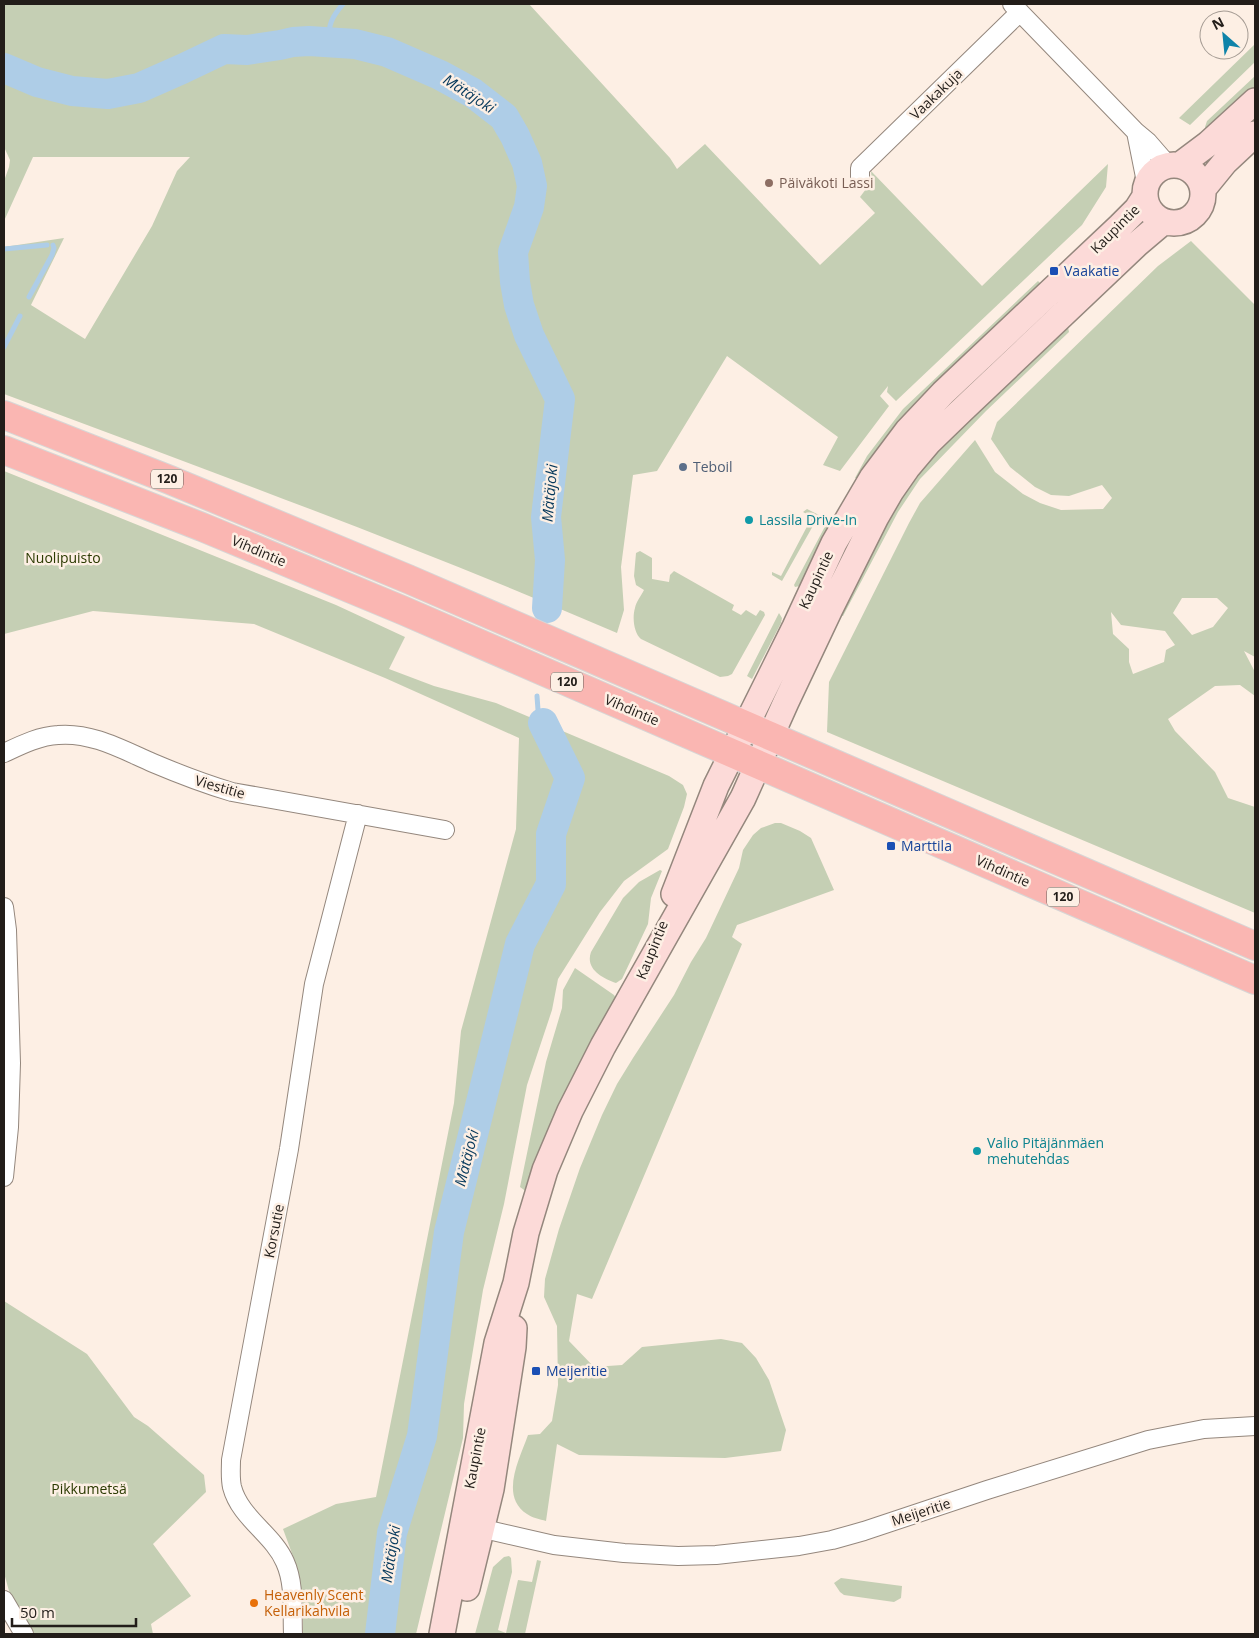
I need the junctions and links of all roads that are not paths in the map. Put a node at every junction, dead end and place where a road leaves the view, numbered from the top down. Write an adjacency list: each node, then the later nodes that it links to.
1 (1016, 8): 3 (street); 6 (street, Vaakakuja)
2 (1255, 100): 5 (main road)
3 (1136, 132): 5 (street); 8 (street)
4 (1255, 134): 7 (main road)
5 (1174, 165): 7 (main road); 8 (main road)
6 (860, 178)
7 (1203, 189): 9 (main road)
8 (1145, 190): 9 (main road); 12 (main road, Kaupintie)
9 (1163, 222): 13 (main road, Kaupintie)
10 (4, 415): 12 (main road, 120)
11 (4, 450): 15 (main road, Vihdintie / 120)
12 (746, 725): 13 (main road, 120); 15 (main road, Kaupintie)
13 (771, 736): 16 (main road, Kaupintie); 20 (main road, 120)
14 (4, 753): 17 (street, Viestitie)
15 (732, 753): 16 (main road, Vihdintie / 120); 22 (main road, Kaupintie)
16 (757, 764): 21 (main road, Vihdintie / 120); 22 (main road, Kaupintie)
17 (358, 814): 18 (street, Viestitie); 28 (street, Korsutie)
18 (445, 830)
19 (4, 907): 23 (street)
20 (1255, 946)
21 (1255, 980)
22 (636, 990): 25 (main road, Kaupintie)
23 (4, 1177)
24 (1255, 1426): 25 (street, Meijeritie)
25 (472, 1526): 29 (main road, Kaupintie); 30 (main road, Kaupintie)
26 (4, 1600): 27 (street)
27 (24, 1634)
28 (293, 1634)
29 (442, 1634)
30 (455, 1634)

